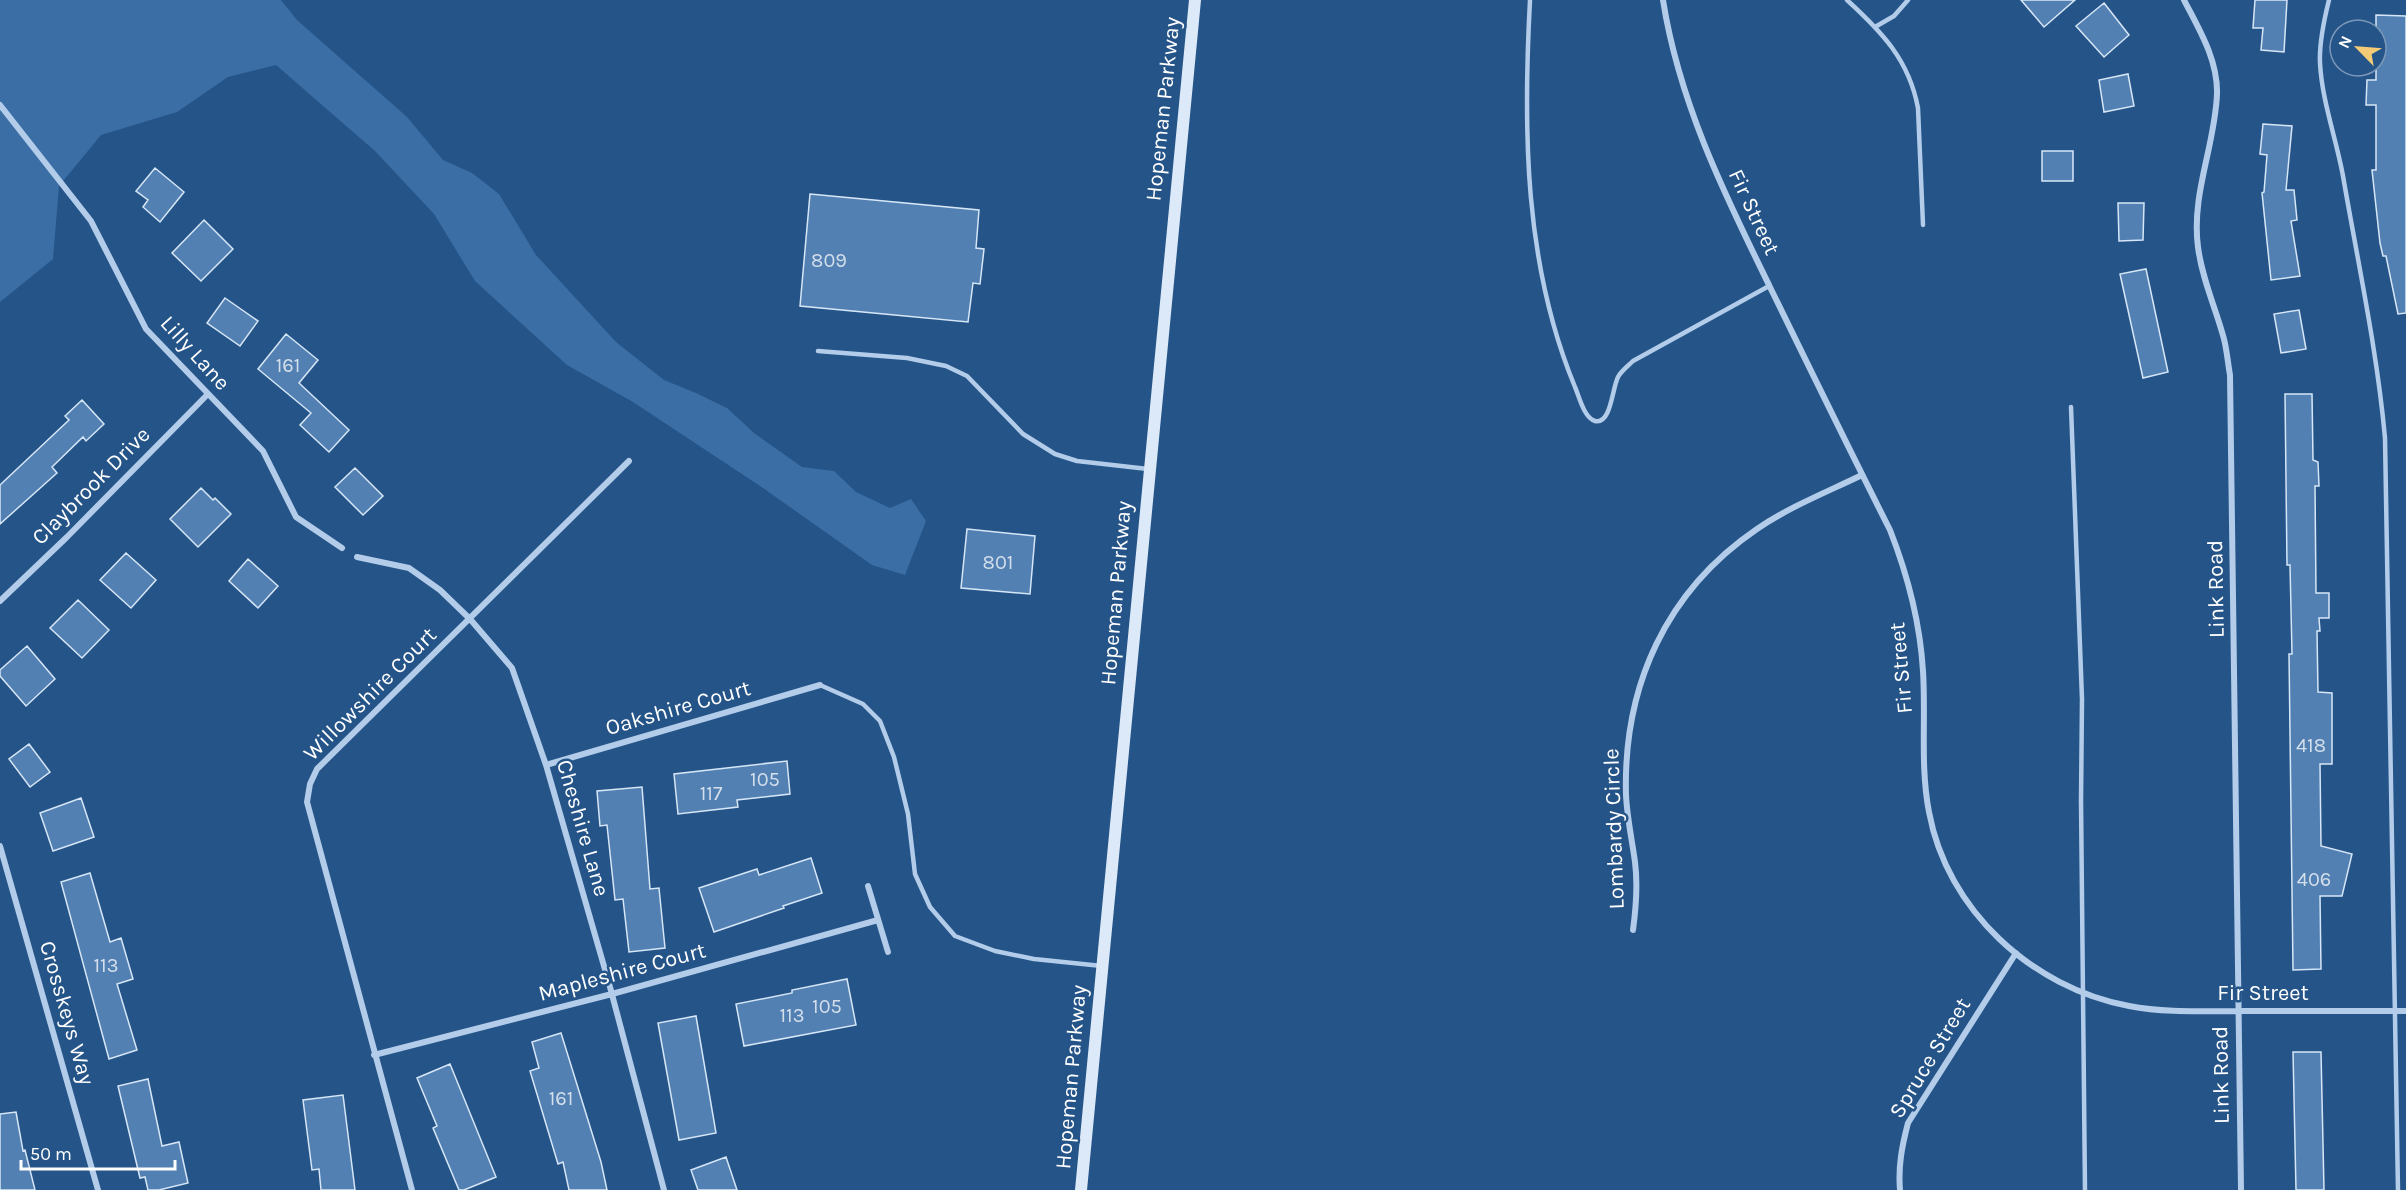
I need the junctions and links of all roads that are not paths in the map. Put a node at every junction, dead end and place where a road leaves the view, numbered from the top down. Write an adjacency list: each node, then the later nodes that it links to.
1 (1195, 0): 16 (main road, Hopeman Parkway)
2 (1530, 0): 11 (lane)
3 (1663, 0): 11 (street, Fir Street)
4 (1847, 0): 8 (lane)
5 (1908, 0): 8 (lane)
6 (2184, 0): 33 (street, Link Road)
7 (2330, 0): 34 (lane)
8 (1875, 27): 10 (lane)
9 (0, 105): 13 (street, Lilly Lane)
10 (1923, 225)
11 (1769, 286): 17 (street, Fir Street)
12 (818, 351): 16 (lane)
13 (207, 394): 18 (street, Lilly Lane); 20 (street, Claybrook Drive)
14 (2071, 407): 31 (lane)
15 (629, 461): 21 (street, Willowshire Court)
16 (1148, 469): 30 (main road, Hopeman Parkway)
17 (1862, 475): 27 (street, Lombardy Circle); 29 (street, Fir Street)
18 (342, 548)
19 (357, 557): 21 (street, Cheshire Lane)
20 (0, 601)
21 (470, 619): 23 (street, Cheshire Lane); 36 (street, Willowshire Court)
22 (820, 685): 23 (street, Oakshire Court); 30 (lane)
23 (546, 765): 32 (street, Cheshire Lane)
24 (0, 846): 37 (street, Crosskeys Way)
25 (868, 886): 26 (street)
26 (878, 920): 28 (street); 32 (street, Mapleshire Court)
27 (1633, 930)
28 (888, 952)
29 (2016, 953): 31 (street, Fir Street); 41 (street, Spruce Street)
30 (1102, 966): 40 (main road, Hopeman Parkway)
31 (2083, 993): 33 (street, Fir Street); 42 (lane)
32 (612, 994): 36 (street, Mapleshire Court); 39 (street, Cheshire Lane)
33 (2239, 1011): 34 (street, Fir Street); 43 (street, Link Road)
34 (2395, 1011): 35 (street, Fir Street); 44 (lane)
35 (2406, 1011)
36 (374, 1055): 38 (street, Willowshire Court)
37 (98, 1190)
38 (412, 1190)
39 (664, 1190)
40 (1081, 1190)
41 (1900, 1190)
42 (2085, 1190)
43 (2241, 1190)
44 (2398, 1190)

